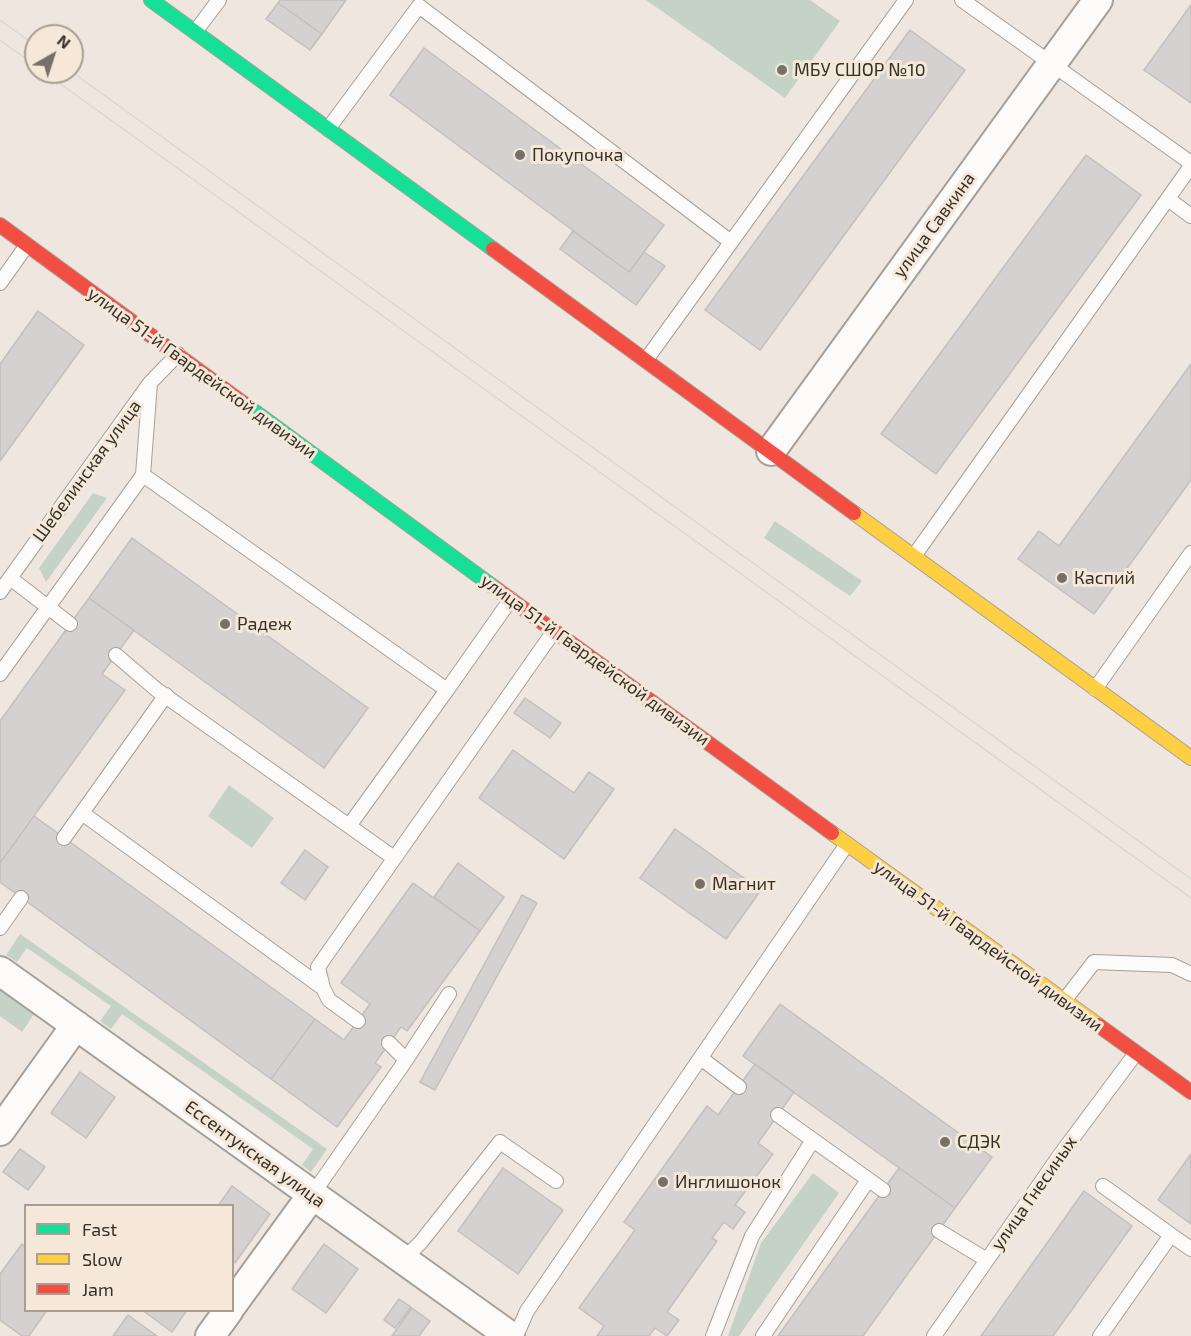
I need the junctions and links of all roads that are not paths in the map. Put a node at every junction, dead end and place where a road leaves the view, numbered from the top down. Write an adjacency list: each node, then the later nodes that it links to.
1 (151, 0): 7 (main road)
2 (219, 0): 7 (lane)
3 (906, 0): 14 (lane)
4 (962, 0): 8 (lane)
5 (1098, 0): 8 (street, улица Савкина)
6 (420, 3): 9 (lane); 14 (lane)
7 (195, 32): 9 (main road)
8 (1051, 63): 10 (lane); 20 (street, улица Савкина)
9 (328, 129): 18 (main road)
10 (1191, 164): 11 (lane)
11 (1168, 199): 12 (lane); 23 (lane)
12 (1191, 216)
13 (0, 225): 15 (main road, улица 51-й Гвардейской дивизии)
14 (731, 242): 18 (lane)
15 (27, 244): 16 (lane); 17 (main road, улица 51-й Гвардейской дивизии)
16 (0, 283)
17 (178, 354): 19 (lane, Шебелинская улица); 26 (main road, улица 51-й Гвардейской дивизии)
18 (646, 360): 20 (main road)
19 (150, 383): 21 (lane); 24 (lane, Шебелинская улица)
20 (771, 451): 23 (main road)
21 (143, 475): 27 (lane); 33 (lane)
22 (1191, 553): 32 (lane)
23 (914, 556): 32 (main road)
24 (10, 578): 25 (lane, Шебелинская улица); 27 (lane)
25 (0, 592)
26 (511, 599): 29 (main road, улица 51-й Гвардейской дивизии); 33 (lane)
27 (48, 608): 28 (lane); 31 (lane)
28 (70, 624)
29 (554, 631): 39 (main road, улица 51-й Гвардейской дивизии); 40 (lane)
30 (116, 655): 34 (lane)
31 (0, 674)
32 (1095, 688): 35 (main road)
33 (447, 690): 37 (lane)
34 (166, 695): 36 (lane); 37 (lane)
35 (1191, 758)
36 (82, 813): 38 (lane); 46 (lane)
37 (349, 826): 40 (lane)
38 (64, 838)
39 (847, 844): 48 (main road, улица 51-й Гвардейской дивизии); 53 (lane)
40 (394, 858): 46 (lane)
41 (21, 898): 42 (lane)
42 (4, 912): 43 (lane)
43 (0, 928)
44 (0, 971): 50 (street, Ессентукская улица)
45 (1191, 974): 48 (lane)
46 (323, 988): 49 (lane)
47 (449, 994): 54 (lane)
48 (1064, 1001): 52 (main road, улица 51-й Гвардейской дивизии)
49 (358, 1022)
50 (76, 1025): 58 (street); 64 (street, Ессентукская улица)
51 (389, 1043): 54 (lane)
52 (1136, 1053): 56 (main road, улица 51-й Гвардейской дивизии); 69 (lane, улица Гнесиных)
53 (702, 1059): 55 (lane); 74 (lane)
54 (406, 1060): 64 (lane)
55 (739, 1087)
56 (1191, 1092)
57 (778, 1115): 59 (lane)
58 (0, 1131)
59 (813, 1140): 60 (lane); 75 (lane)
60 (868, 1180): 63 (lane); 76 (lane)
61 (556, 1181): 68 (lane)
62 (1103, 1186): 66 (lane)
63 (883, 1190)
64 (312, 1195): 68 (street, Ессентукская улица); 70 (street)
65 (939, 1231): 69 (lane)
66 (1172, 1235): 67 (lane); 78 (lane)
67 (1191, 1249)
68 (404, 1259): 73 (street, Ессентукская улица)
69 (987, 1260): 77 (lane, улица Гнесиных)
70 (234, 1302)
71 (228, 1312): 72 (street)
72 (210, 1336)
73 (510, 1336)
74 (516, 1336)
75 (713, 1336)
76 (762, 1336)
77 (934, 1336)
78 (1100, 1336)

